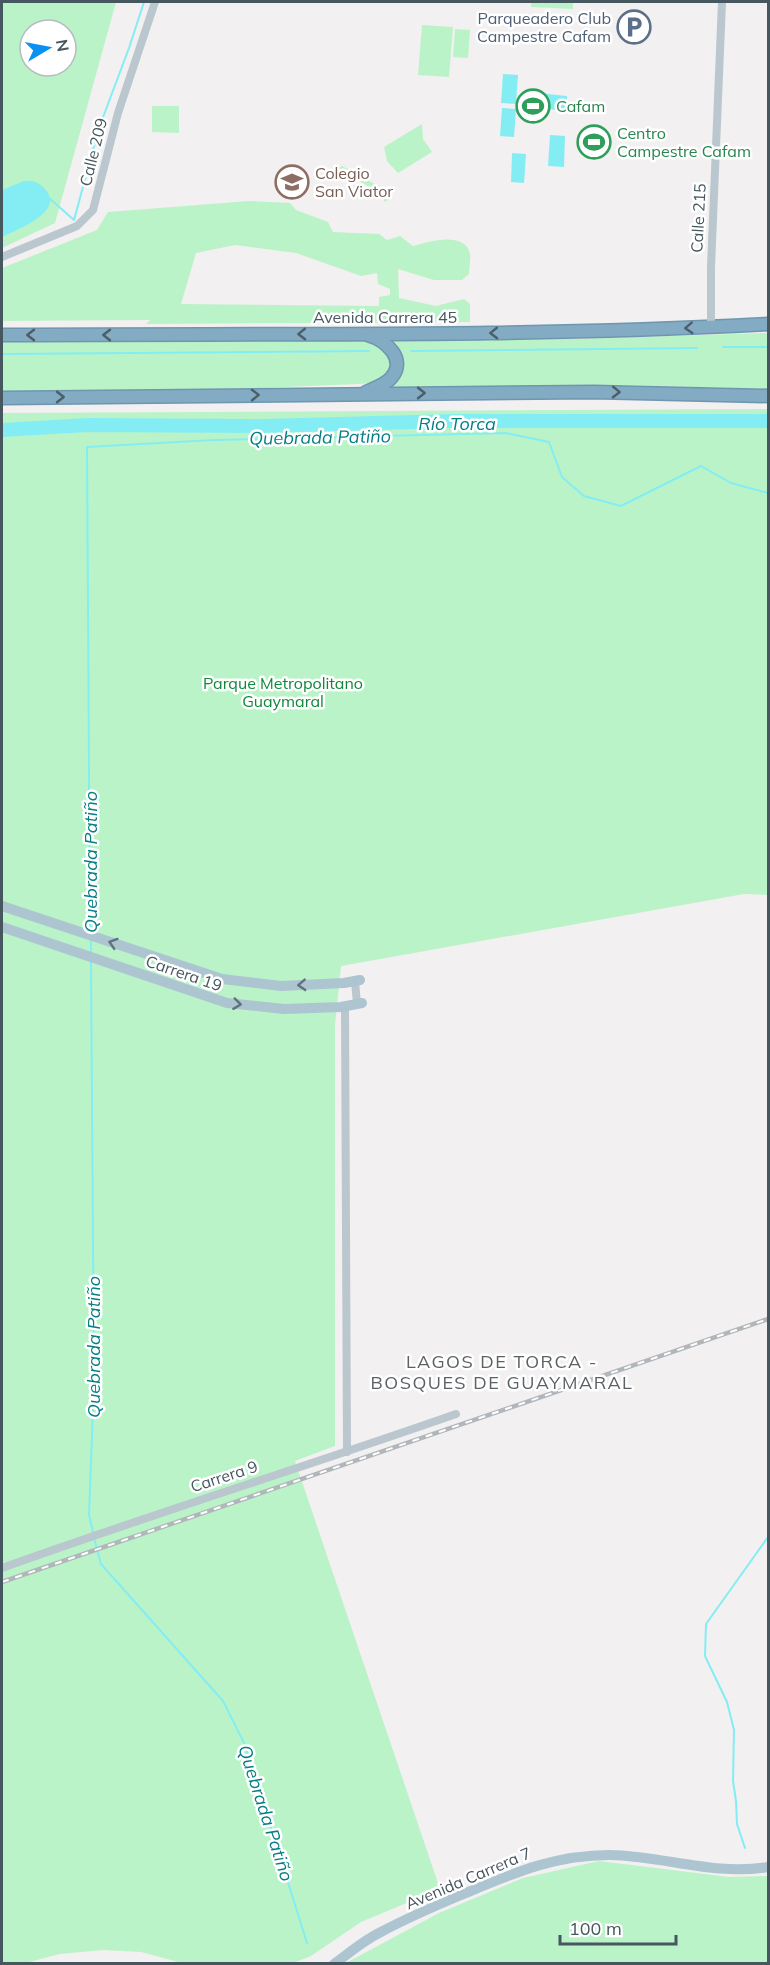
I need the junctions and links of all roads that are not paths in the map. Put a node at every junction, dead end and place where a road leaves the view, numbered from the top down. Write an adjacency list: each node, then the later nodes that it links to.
1 (155, 2): 3 (street, Calle 209)
2 (722, 2): 5 (street, Calle 215)
3 (2, 257)
4 (768, 324): 5 (highway, Avenida Carrera 45)
5 (711, 327): 6 (highway, Avenida Carrera 45, one-way to 6)
6 (361, 333): 7 (highway, Avenida Carrera 45, one-way to 7); 8 (highway)
7 (2, 335)
8 (362, 394): 9 (highway, one-way to 9); 10 (highway, one-way to 8)
9 (768, 396)
10 (2, 398)
11 (2, 906): 13 (main road, Carrera 19, one-way to 11)
12 (2, 927): 15 (main road, Carrera 19, one-way to 15)
13 (358, 980): 14 (street)
14 (360, 1004): 15 (main road, Carrera 19)
15 (345, 1006): 17 (street)
16 (456, 1414): 17 (street, Carrera 9)
17 (347, 1452): 18 (street, Carrera 9)
18 (2, 1568)
19 (768, 1867): 20 (main road, Avenida Carrera 7)
20 (334, 1964)

